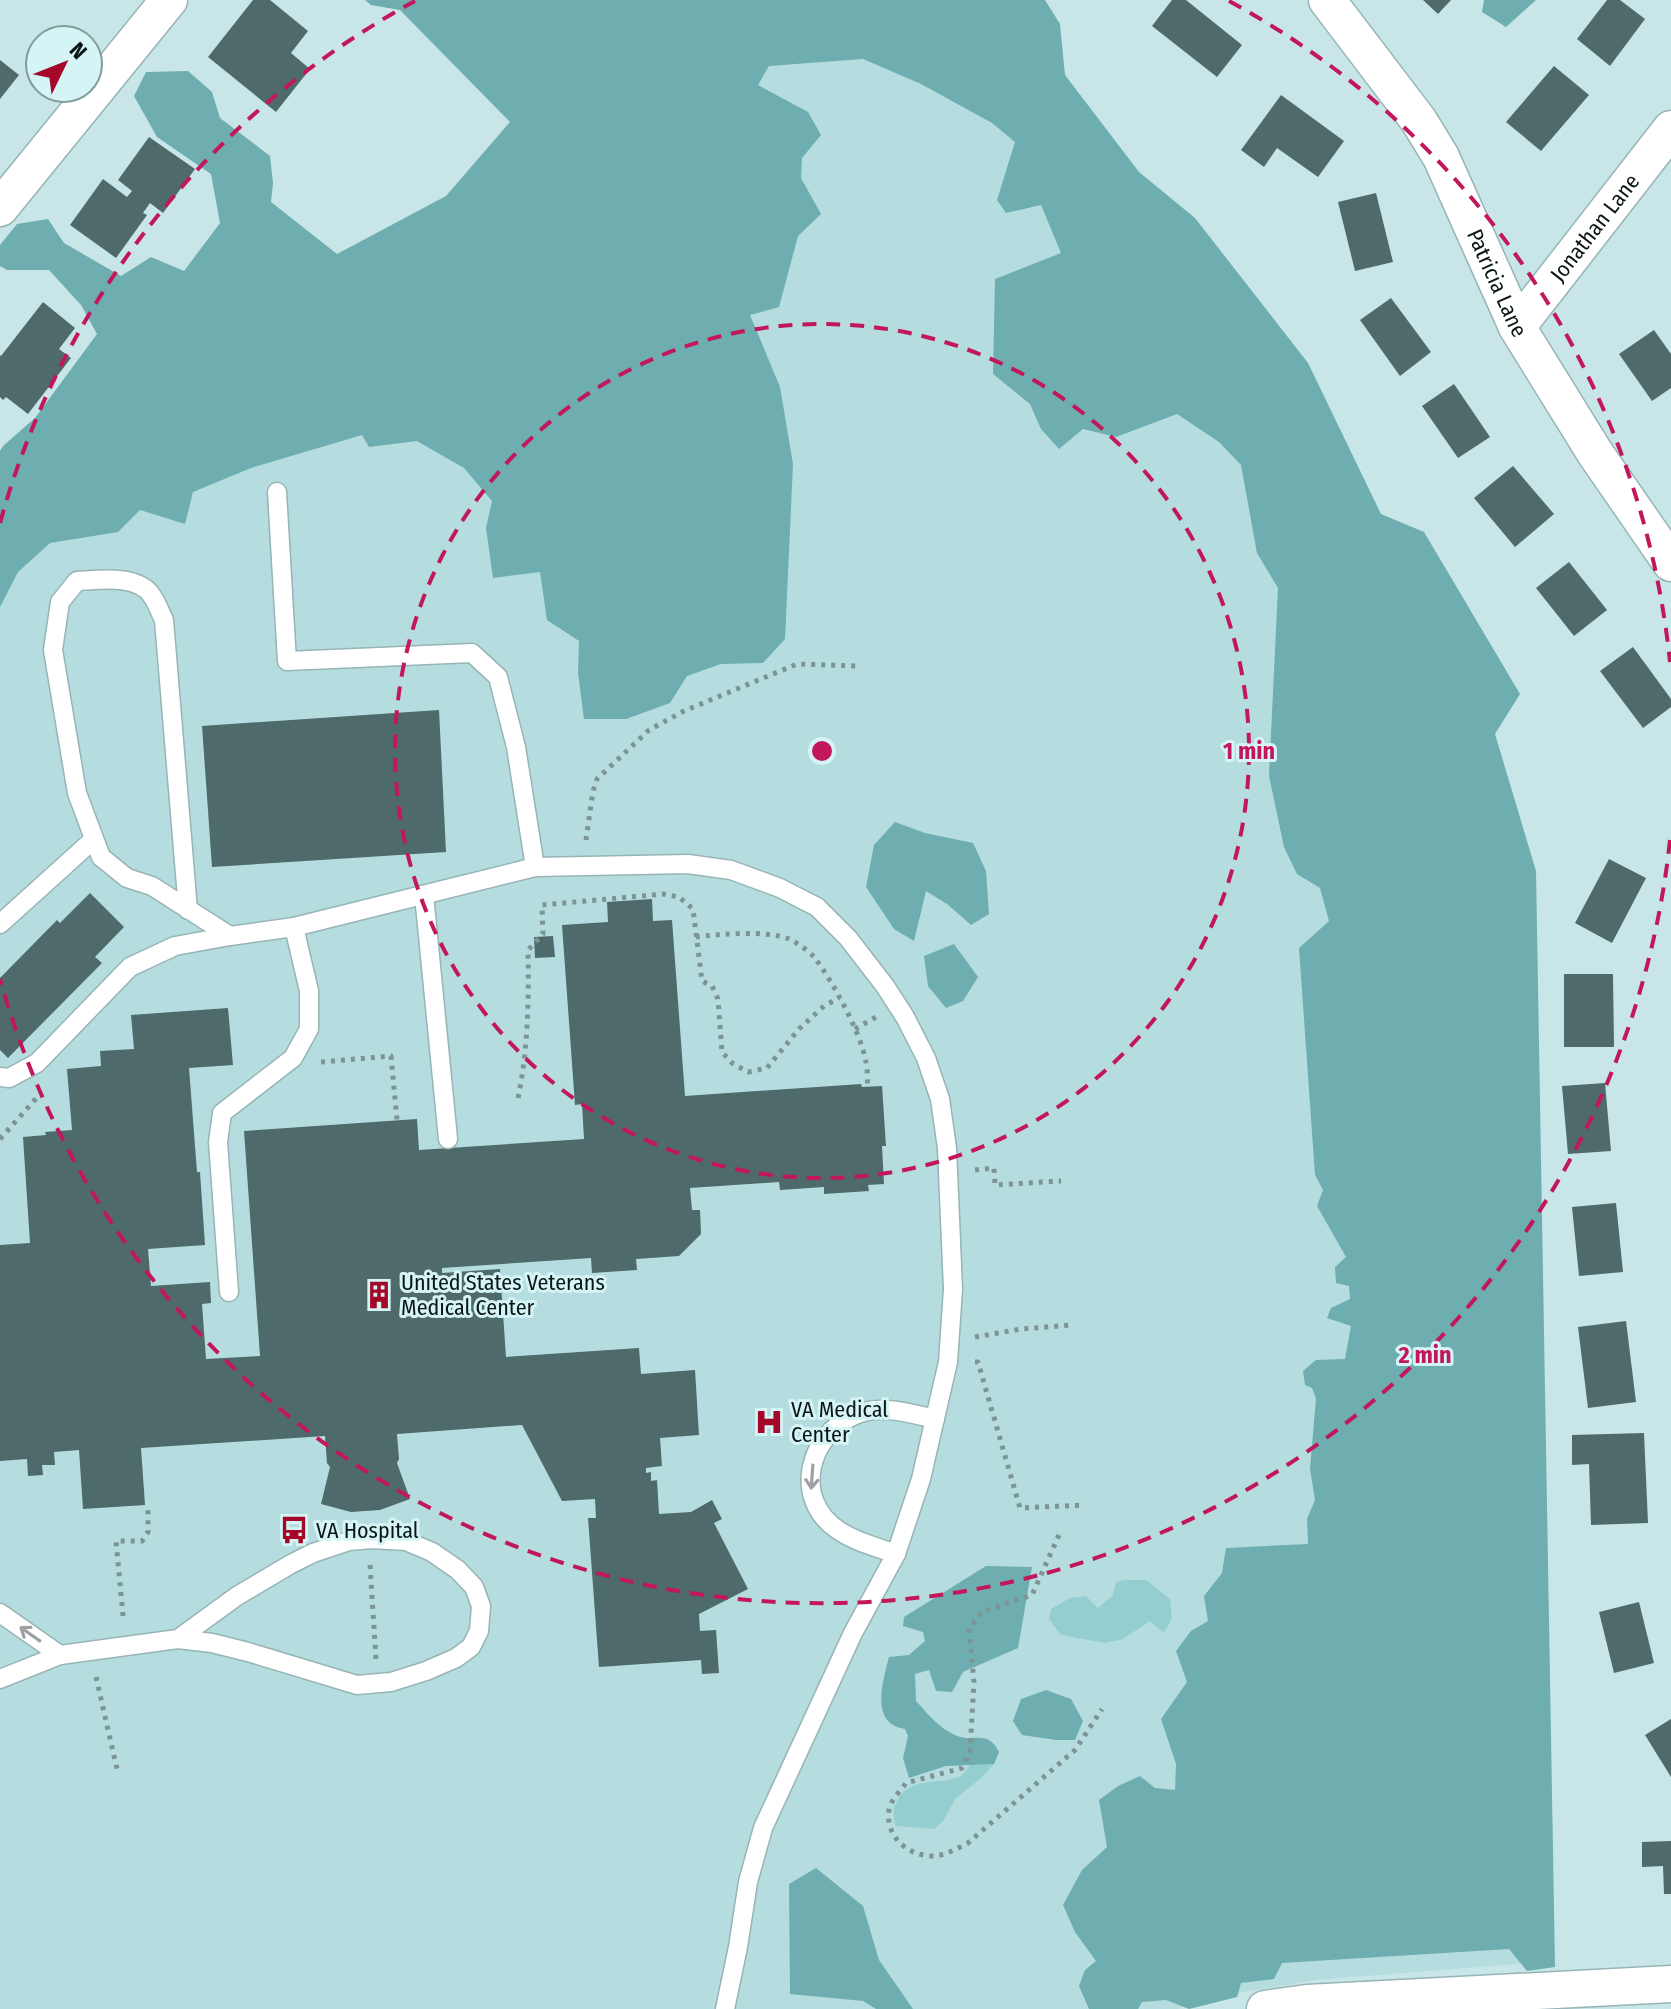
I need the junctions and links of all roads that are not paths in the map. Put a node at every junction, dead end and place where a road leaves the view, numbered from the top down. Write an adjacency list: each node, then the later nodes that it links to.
1 (169, 0): 4 (street)
2 (1327, 0): 5 (street, Patricia Lane)
3 (1671, 129): 5 (street, Jonathan Lane)
4 (0, 208)
5 (1517, 327): 7 (street, Patricia Lane)
6 (277, 492): 9 (lane)
7 (1671, 563)
8 (94, 839): 11 (lane); 11 (lane); 12 (lane)
9 (535, 867): 10 (lane); 18 (lane)
10 (424, 895): 13 (lane); 16 (lane)
11 (188, 910): 14 (lane)
12 (0, 924)
13 (294, 927): 14 (lane); 17 (lane)
14 (230, 936): 15 (lane)
15 (0, 1077)
16 (448, 1139)
17 (229, 1292)
18 (935, 1419): 19 (lane); 19 (lane, one-way to 19)
19 (896, 1554): 25 (lane)
20 (0, 1613): 22 (lane, one-way to 20)
21 (178, 1639): 21 (lane); 22 (lane)
22 (60, 1655): 23 (lane)
23 (0, 1679)
24 (1671, 1984): 26 (street)
25 (725, 2009)
26 (1265, 2009)

